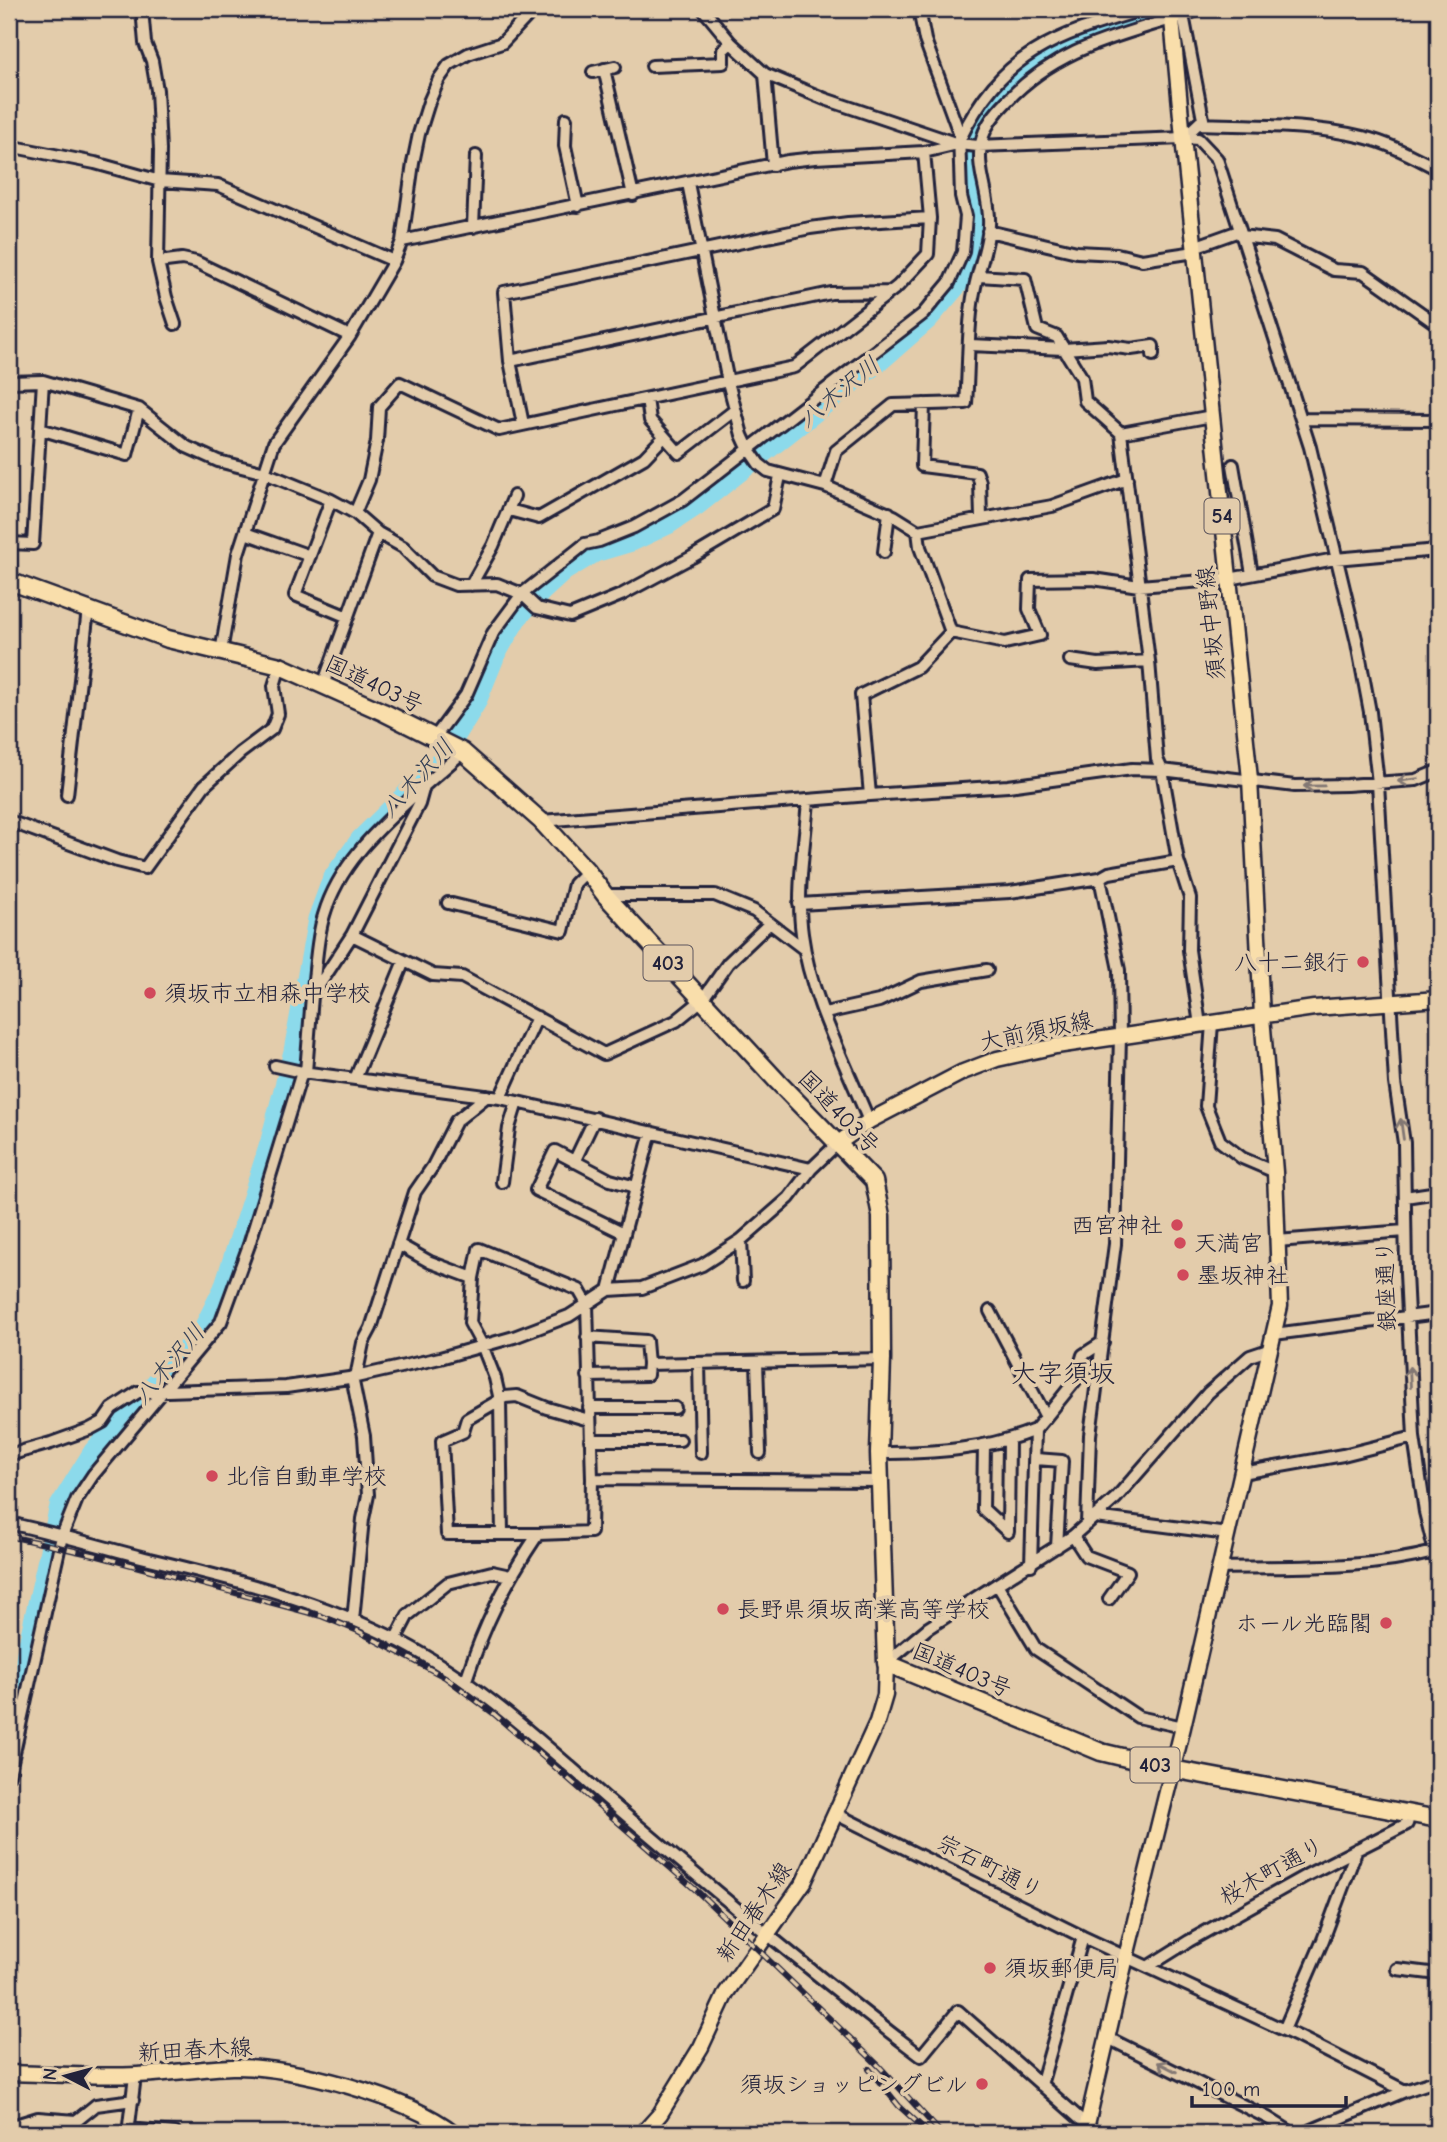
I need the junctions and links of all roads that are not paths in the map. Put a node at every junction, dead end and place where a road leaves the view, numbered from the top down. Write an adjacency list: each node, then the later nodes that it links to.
1 (142, 9): 24 (street)
2 (534, 9): 32 (street)
3 (703, 9): 8 (street)
4 (919, 9): 17 (street)
5 (1145, 9): 17 (street)
6 (1201, 9): 7 (street)
7 (1174, 15): 12 (main road, 須坂中野線 / 54); 13 (street); 19 (street)
8 (731, 43): 9 (street); 11 (street)
9 (652, 66)
10 (604, 70): 26 (street)
11 (765, 74): 17 (street); 22 (street)
12 (1177, 81): 13 (street); 16 (main road, 須坂中野線 / 54)
13 (1195, 81): 15 (street)
14 (566, 119): 27 (street)
15 (1199, 124): 16 (street); 23 (street)
16 (1183, 138): 19 (street); 31 (street, 銀座通り); 33 (main road, 須坂中野線 / 54)
17 (961, 144): 19 (street); 20 (street); 61 (street)
18 (9, 146): 24 (street)
19 (980, 146): 30 (street)
20 (924, 152): 22 (street); 28 (street)
21 (476, 156): 29 (street)
22 (773, 165): 25 (street)
23 (1438, 169)
24 (160, 181): 35 (street); 36 (street)
25 (688, 183): 26 (street); 34 (street)
26 (633, 195): 27 (street)
27 (578, 206): 29 (street)
28 (930, 218): 34 (street); 38 (street)
29 (473, 227): 32 (street)
30 (988, 231): 33 (street); 37 (street)
31 (1240, 233): 33 (street); 41 (street); 55 (street, 銀座通り)
32 (402, 242): 35 (street)
33 (1194, 249): 54 (main road, 須坂中野線 / 54)
34 (701, 250): 39 (street); 46 (street)
35 (394, 261): 42 (street)
36 (158, 262): 40 (street); 42 (street)
37 (979, 276): 43 (street); 44 (street)
38 (890, 292): 39 (street); 49 (street)
39 (714, 316): 46 (street); 49 (street)
40 (175, 324)
41 (1438, 325)
42 (350, 336): 63 (street)
43 (970, 345): 44 (street); 51 (street)
44 (1064, 349): 45 (street); 59 (street)
45 (1153, 355)
46 (510, 360): 57 (street)
47 (9, 382): 48 (street)
48 (43, 382): 52 (street); 58 (street)
49 (728, 382): 50 (street); 53 (street)
50 (647, 399): 57 (street); 60 (street)
51 (925, 404): 66 (street); 72 (street)
52 (139, 409): 58 (street); 63 (street)
53 (735, 410): 60 (street); 61 (street)
54 (1212, 416): 59 (street); 82 (main road, 須坂中野線 / 54)
55 (1302, 419): 56 (street); 80 (street, 銀座通り)
56 (1438, 420)
57 (523, 424): 70 (street)
58 (40, 429): 76 (street)
59 (1121, 433): 65 (street)
60 (664, 437): 69 (street)
61 (749, 449): 64 (street); 86 (street)
62 (1233, 466): 81 (street)
63 (265, 473): 68 (street); 74 (street)
64 (780, 476): 66 (street); 86 (street)
65 (1127, 479): 72 (street); 85 (street)
66 (825, 486): 71 (street)
67 (514, 496): 69 (street)
68 (331, 499): 70 (street); 79 (street)
69 (509, 510): 84 (street)
70 (355, 513): 75 (street)
71 (889, 513): 73 (street); 78 (street)
72 (981, 518): 73 (street)
73 (918, 531): 89 (street)
74 (245, 533): 79 (street); 90 (street)
75 (378, 533): 84 (street); 88 (street)
76 (9, 545): 83 (street)
77 (1438, 550): 80 (street)
78 (884, 552)
79 (310, 556): 88 (street)
80 (1335, 559): 81 (street); 100 (street, 銀座通り)
81 (1252, 574): 82 (street)
82 (1229, 579): 85 (street); 99 (main road, 須坂中野線 / 54)
83 (10, 581): 87 (highway, 国道403号 / 403)
84 (471, 585): 86 (street)
85 (1139, 586): 89 (street); 92 (street)
86 (522, 594): 95 (street)
87 (88, 609): 90 (highway, 国道403号 / 403); 102 (street)
88 (348, 617): 94 (street)
89 (951, 632): 103 (street)
90 (221, 652): 93 (highway, 国道403号 / 403)
91 (1070, 660): 92 (street)
92 (1149, 661): 97 (street)
93 (280, 666): 94 (highway, 国道403号 / 403); 105 (street)
94 (323, 685): 95 (highway, 国道403号 / 403)
95 (435, 737): 96 (highway, 国道403号 / 403)
96 (463, 751): 101 (street); 106 (highway, 国道403号 / 403)
97 (1162, 769): 99 (street); 103 (street); 107 (street)
98 (1438, 771): 100 (street, one-way to 100)
99 (1250, 779): 100 (street, one-way to 99); 123 (main road, 須坂中野線 / 54)
100 (1378, 783): 121 (street, 銀座通り)
101 (424, 786): 114 (street); 118 (street)
102 (67, 795)
103 (870, 795): 104 (street)
104 (808, 800): 106 (street); 112 (street)
105 (9, 821)
106 (541, 821): 108 (highway, 国道403号 / 403)
107 (1178, 860): 109 (street); 125 (street)
108 (587, 871): 110 (highway, 国道403号 / 403); 111 (street)
109 (1100, 878): 112 (street); 126 (street)
110 (605, 895): 113 (street); 120 (highway, 国道403号 / 403)
111 (448, 903)
112 (799, 904): 115 (street)
113 (770, 923): 115 (street); 120 (street)
114 (352, 935): 116 (street); 118 (street)
115 (804, 949): 122 (street)
116 (404, 961): 124 (street); 129 (street)
117 (987, 970): 122 (street)
118 (312, 996): 128 (street)
119 (1438, 999): 121 (main road)
120 (702, 1000): 124 (street); 136 (highway, 国道403号 / 403)
121 (1391, 1002): 123 (main road); 143 (street, 銀座通り, one-way to 121)
122 (825, 1013): 134 (street)
123 (1262, 1016): 125 (main road, 大前須坂線); 139 (main road, 須坂中野線)
124 (537, 1017): 131 (street)
125 (1206, 1024): 126 (main road, 大前須坂線); 139 (street)
126 (1120, 1036): 134 (main road, 大前須坂線); 158 (street)
127 (275, 1066): 128 (street)
128 (304, 1072): 129 (street); 166 (street)
129 (355, 1079): 130 (street)
130 (487, 1096): 131 (street); 148 (street)
131 (500, 1098): 132 (street)
132 (517, 1102): 133 (street); 140 (street)
133 (594, 1118): 135 (street); 137 (street)
134 (869, 1121): 136 (main road, 大前須坂線)
135 (651, 1132): 138 (street); 141 (street)
136 (838, 1144): 138 (street); 160 (highway, 国道403号 / 403)
137 (574, 1162): 141 (street); 145 (street)
138 (811, 1169): 146 (street)
139 (1275, 1172): 147 (main road, 須坂中野線)
140 (502, 1182)
141 (636, 1187): 145 (street)
142 (1438, 1192): 143 (street)
143 (1405, 1197): 144 (street, 銀座通り)
144 (1405, 1231): 147 (street); 155 (street, 銀座通り)
145 (624, 1233): 151 (street)
146 (741, 1240): 150 (street); 151 (street)
147 (1277, 1241): 157 (main road, 須坂中野線)
148 (398, 1244): 149 (street); 165 (street)
149 (473, 1278): 152 (street); 159 (street)
150 (743, 1281)
151 (609, 1290): 152 (street)
152 (587, 1304): 156 (street); 159 (street)
153 (990, 1311): 170 (street)
154 (1438, 1313): 155 (street)
155 (1409, 1317): 157 (street); 173 (street, 銀座通り, one-way to 155)
156 (587, 1338): 163 (street); 164 (street)
157 (1273, 1341): 183 (main road, 須坂中野線); 186 (street)
158 (1103, 1342): 170 (street); 186 (street)
159 (482, 1345): 165 (street); 167 (street)
160 (882, 1359): 161 (street); 180 (highway, 国道403号 / 403)
161 (757, 1362): 162 (street); 178 (street)
162 (699, 1363): 163 (street); 179 (street)
163 (648, 1364): 164 (street)
164 (588, 1376): 168 (street)
165 (354, 1377): 166 (street); 201 (street)
166 (161, 1392): 181 (street); 191 (street)
167 (499, 1400): 171 (street); 188 (street); 188 (street)
168 (589, 1408): 169 (street); 171 (street)
169 (675, 1408)
170 (1046, 1417): 172 (street)
171 (589, 1420): 174 (street)
172 (1035, 1430): 176 (street); 182 (street)
173 (1414, 1437): 183 (street); 194 (street, 銀座通り)
174 (590, 1440): 175 (street); 184 (street)
175 (680, 1440)
176 (1009, 1441): 177 (street); 177 (street)
177 (984, 1445): 180 (street)
178 (760, 1452)
179 (701, 1453)
180 (880, 1453): 185 (highway, 国道403号 / 403)
181 (9, 1455)
182 (1036, 1459): 193 (street); 195 (street)
183 (1242, 1472): 190 (main road, 須坂中野線)
184 (592, 1479): 185 (street); 189 (street)
185 (880, 1481): 203 (highway, 国道403号 / 403)
186 (1091, 1521): 190 (street); 192 (street)
187 (9, 1523): 191 (street)
188 (502, 1534): 189 (street)
189 (538, 1534): 198 (street)
190 (1228, 1534): 197 (main road, 須坂中野線)
191 (62, 1536): 201 (street); 206 (street)
192 (1073, 1536): 193 (street); 200 (street)
193 (1057, 1547): 195 (street)
194 (1434, 1552): 196 (street, 銀座通り); 197 (street)
195 (1031, 1564): 199 (street)
196 (1438, 1565)
197 (1220, 1569): 205 (main road, 須坂中野線)
198 (510, 1576): 202 (street); 204 (street)
199 (997, 1584): 203 (street); 205 (street)
200 (1109, 1599)
201 (353, 1620): 202 (street)
202 (395, 1640): 204 (street)
203 (886, 1663): 207 (highway, 国道403号 / 403); 210 (main road, 新田春木線)
204 (466, 1681): 213 (street)
205 (1183, 1727): 207 (main road, 須坂中野線)
206 (11, 1761): 208 (street)
207 (1172, 1769): 209 (highway, 国道403号 / 403); 215 (main road, 須坂中野線)
208 (9, 1775)
209 (1410, 1812): 211 (highway, 国道403号 / 403); 212 (street, 桜木町通り)
210 (836, 1814): 213 (main road, 新田春木線); 214 (street, 宗石町通り)
211 (1438, 1819)
212 (1357, 1849): 216 (street, 桜木町通り); 219 (street)
213 (769, 1935): 224 (street); 234 (main road, 新田春木線)
214 (1083, 1937): 215 (street, 宗石町通り); 224 (street)
215 (1126, 1957): 216 (street, 宗石町通り); 220 (main road, 須坂中野線)
216 (1149, 1966): 219 (street)
217 (1397, 1969): 218 (street)
218 (1438, 1974)
219 (1284, 2030): 225 (street)
220 (1108, 2038): 229 (main road, 須坂中野線); 235 (street, one-way to 220)
221 (9, 2073): 222 (main road, 新田春木線)
222 (135, 2076): 226 (street); 233 (main road, 新田春木線)
223 (1438, 2080): 225 (street)
224 (1041, 2085): 229 (street)
225 (1405, 2091): 236 (street)
226 (133, 2100): 227 (street); 230 (street)
227 (76, 2120): 228 (street); 231 (street)
228 (9, 2127)
229 (1090, 2130)
230 (128, 2131): 232 (street)
231 (63, 2132)
232 (175, 2133)
233 (454, 2133)
234 (643, 2133)
235 (1292, 2133)
236 (1306, 2133)

